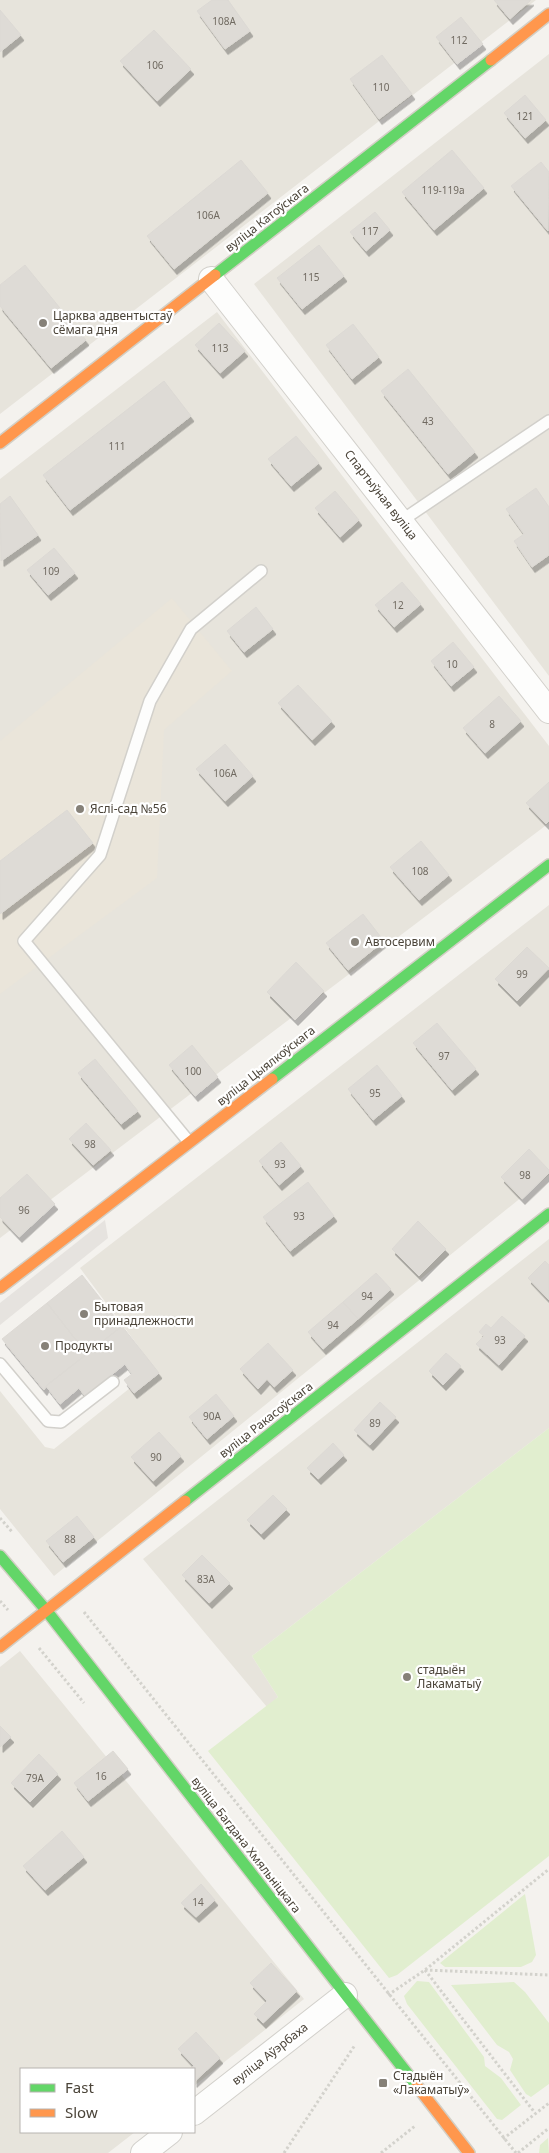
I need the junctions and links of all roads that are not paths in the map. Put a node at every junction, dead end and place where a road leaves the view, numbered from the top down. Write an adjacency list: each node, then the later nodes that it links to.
1 (549, 14): 2 (street, вуліца Катоўскага)
2 (211, 279): 4 (street, вуліца Катоўскага); 5 (street, Спартыўная вуліца)
3 (549, 420): 5 (lane)
4 (0, 443)
5 (401, 521): 7 (street, Спартыўная вуліца)
6 (261, 570): 9 (lane)
7 (549, 711)
8 (549, 865): 9 (street, вуліца Цыялкоўскага)
9 (189, 1142): 11 (street, вуліца Цыялкоўскага)
10 (549, 1214): 15 (street, вуліца Ракасоўскага)
11 (0, 1288)
12 (0, 1364): 13 (lane)
13 (114, 1382)
14 (0, 1556): 15 (street, вуліца Багдана Хмяльніцкага)
15 (46, 1610): 16 (street, вуліца Ракасоўскага); 17 (street, вуліца Багдана Хмяльніцкага)
16 (0, 1647)
17 (345, 1994): 18 (street, вуліца Аўэрбаха); 21 (street, вуліца Багдана Хмяльніцкага)
18 (195, 2112)
19 (169, 2133): 20 (street)
20 (143, 2153)
21 (470, 2153)

